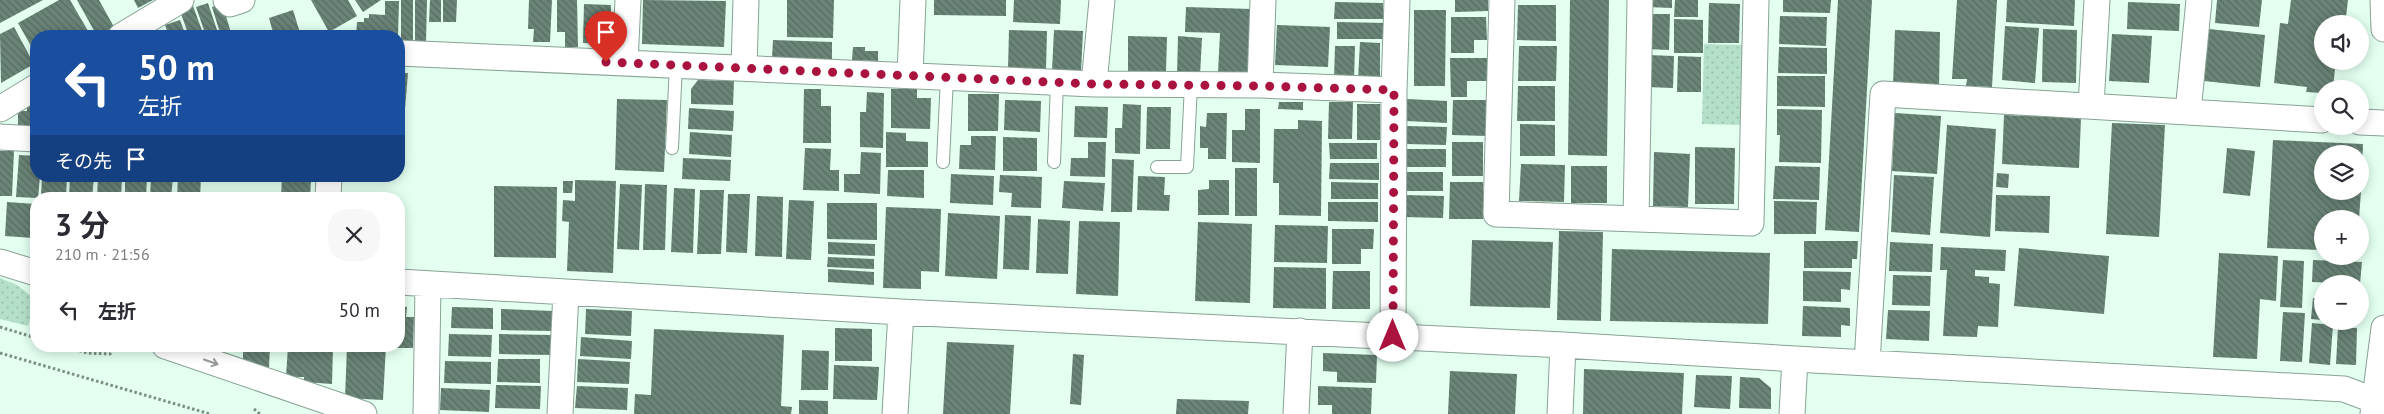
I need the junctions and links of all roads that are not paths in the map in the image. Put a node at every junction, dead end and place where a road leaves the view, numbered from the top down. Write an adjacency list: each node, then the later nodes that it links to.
1 (180, 0): 16 (street)
2 (226, 0): 3 (street)
3 (242, 0)
4 (628, 0): 19 (street)
5 (746, 0): 21 (street)
6 (913, 0): 22 (street)
7 (1102, 0): 25 (street)
8 (1263, 0): 27 (street)
9 (1397, 0): 28 (street)
10 (1502, 0): 42 (street)
11 (1640, 0): 42 (street)
12 (1756, 0): 42 (street)
13 (2097, 0): 30 (street)
14 (2198, 0): 32 (street)
15 (2383, 0): 17 (street)
16 (148, 29)
17 (2384, 29)
18 (405, 53): 19 (street)
19 (625, 63): 20 (street)
20 (676, 65): 21 (street); 38 (lane)
21 (744, 68): 22 (street)
22 (910, 75): 23 (street)
23 (947, 77): 24 (street); 39 (lane)
24 (1057, 82): 25 (street); 40 (lane)
25 (1094, 84): 26 (street)
26 (1191, 85): 27 (street); 41 (lane)
27 (1260, 86): 28 (street)
28 (1394, 90): 51 (street)
29 (30, 91): 31 (street)
30 (2091, 106): 32 (street); 55 (street)
31 (0, 109)
32 (2188, 112): 33 (street)
33 (2314, 120)
34 (2369, 123): 35 (street)
35 (2384, 124)
36 (0, 137): 37 (street)
37 (30, 139)
38 (672, 148)
39 (942, 162)
40 (1054, 162)
41 (1157, 167)
42 (1636, 219)
43 (0, 262): 44 (street)
44 (30, 271)
45 (405, 282): 46 (street)
46 (428, 284): 47 (street); 58 (street)
47 (566, 292): 48 (street); 59 (street)
48 (900, 312): 50 (street); 60 (street)
49 (2384, 328): 56 (street)
50 (1300, 331): 51 (street); 61 (street)
51 (1393, 336): 52 (street)
52 (1563, 345): 54 (street); 62 (street)
53 (183, 352): 57 (street, one-way to 57)
54 (1795, 360): 55 (street); 63 (street)
55 (1868, 362): 56 (street)
56 (2377, 407)
57 (364, 414)
58 (426, 414)
59 (560, 414)
60 (895, 414)
61 (1296, 414)
62 (1560, 414)
63 (1792, 414)

